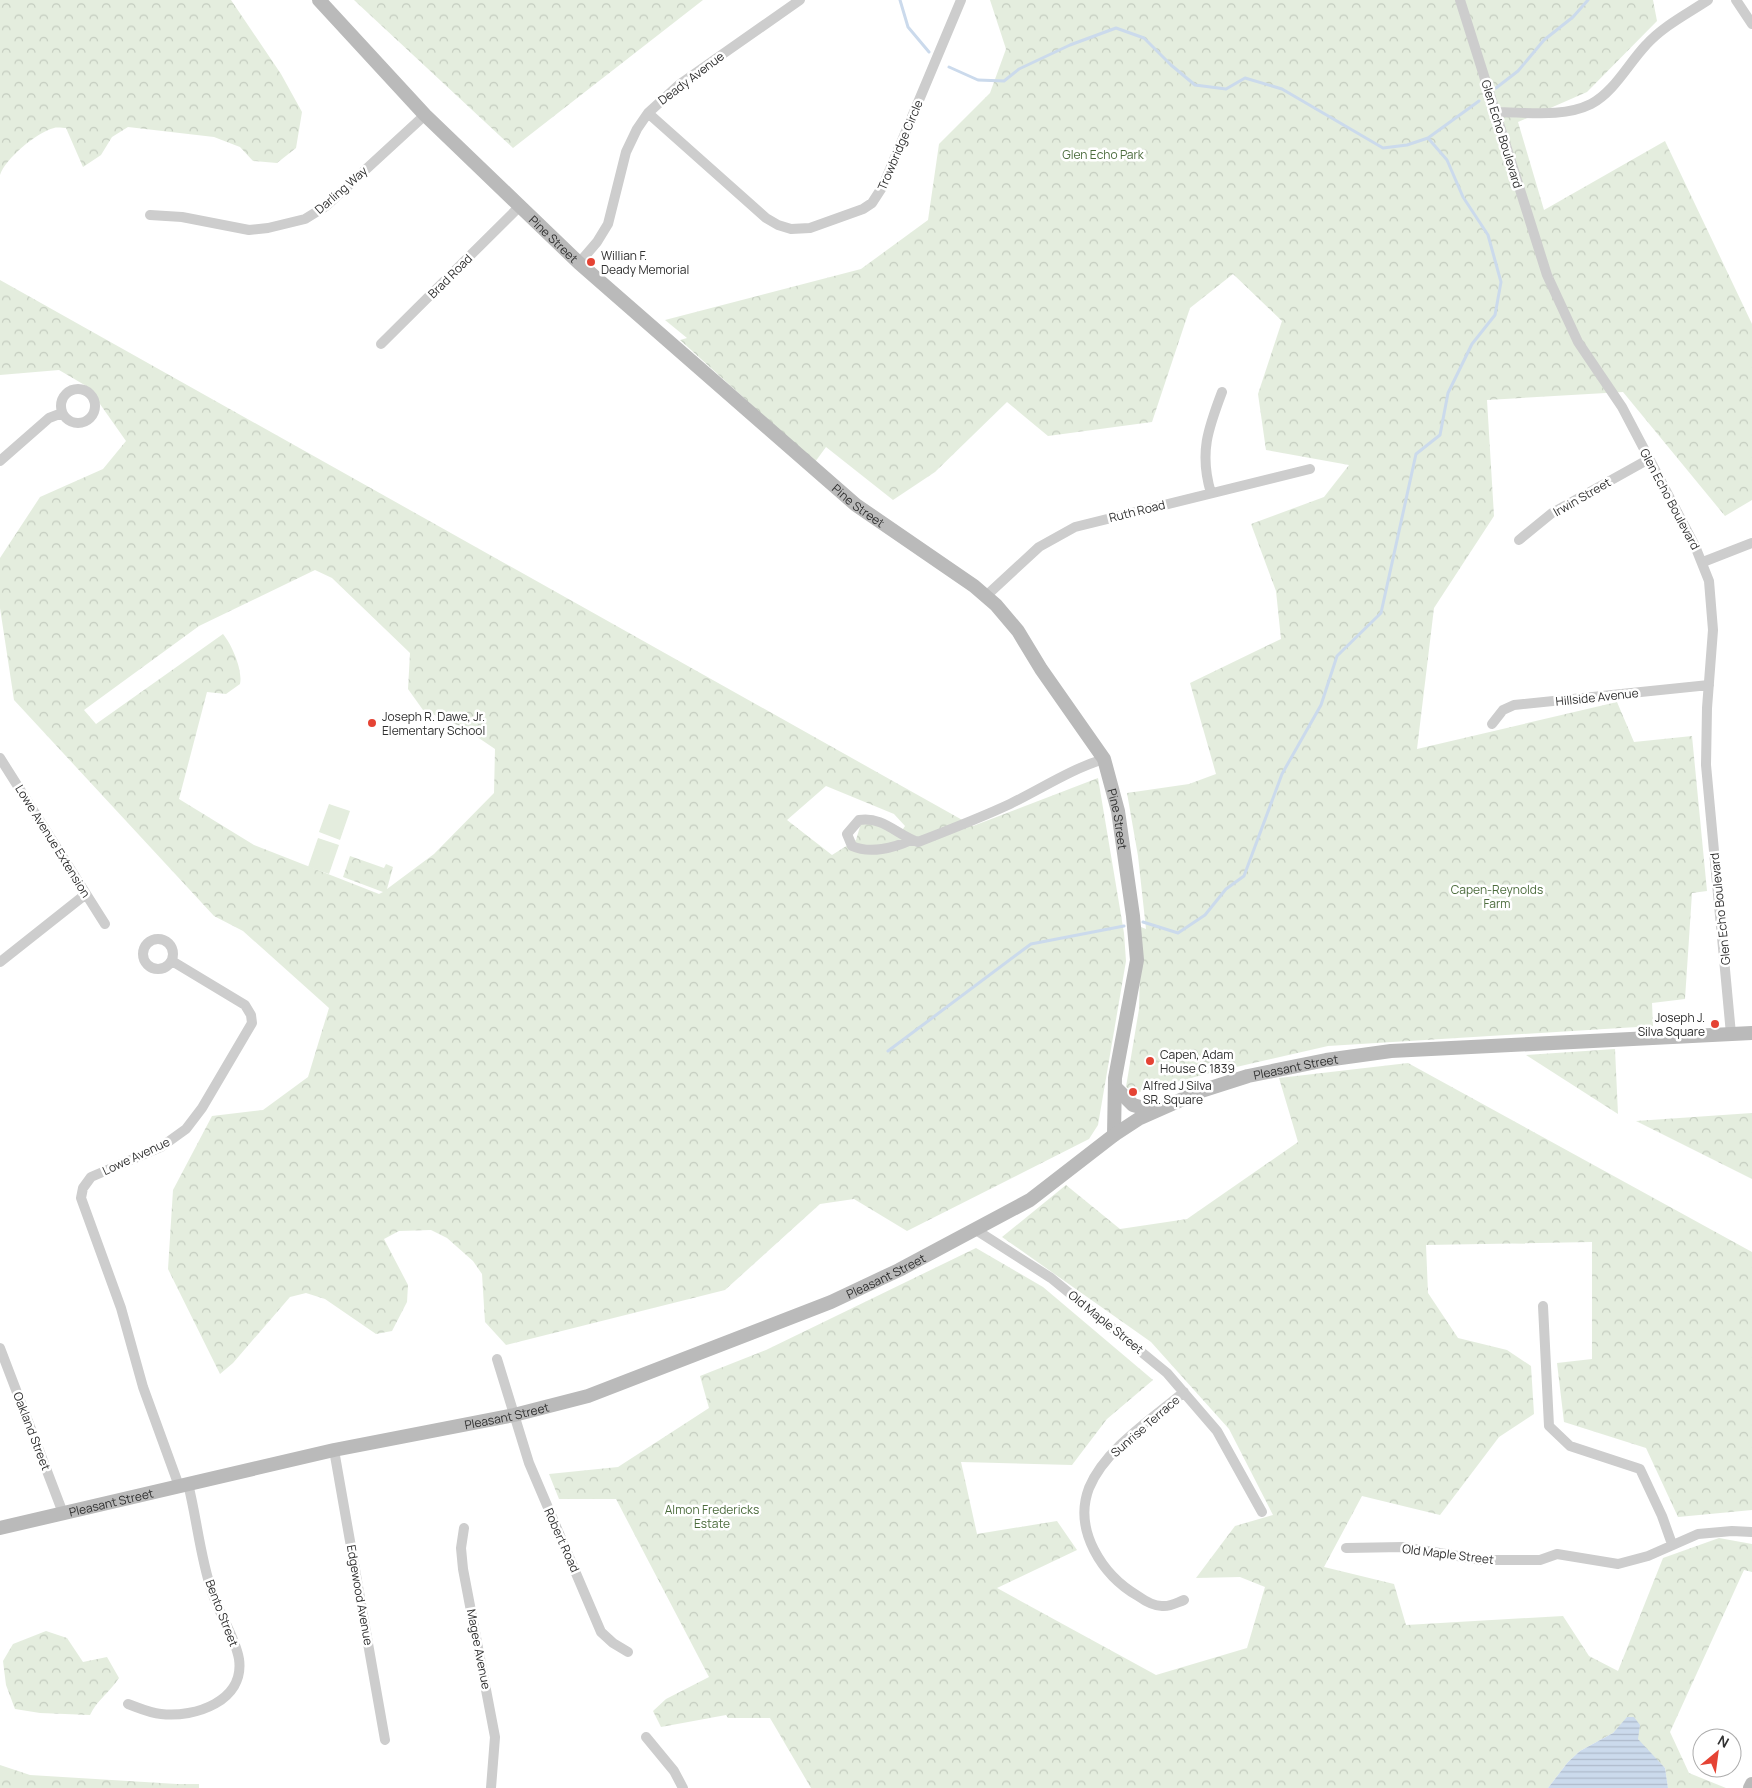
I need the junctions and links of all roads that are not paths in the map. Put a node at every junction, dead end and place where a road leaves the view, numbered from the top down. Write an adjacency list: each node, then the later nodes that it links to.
1 (319, 0): 10 (main road, Pine Street)
2 (800, 0): 9 (street, Deady Avenue)
3 (961, 0): 9 (street, Trowbridge Circle)
4 (1460, 0): 8 (street, Glen Echo Boulevard)
5 (1708, 0): 8 (street)
6 (1736, 0): 7 (street)
7 (1752, 24)
8 (1496, 112): 17 (street, Glen Echo Boulevard)
9 (648, 113): 13 (street, Deady Avenue)
10 (425, 115): 11 (main road, Pine Street); 12 (street, Darling Way)
11 (519, 208): 13 (main road, Pine Street); 14 (street, Brad Road)
12 (150, 215)
13 (579, 264): 24 (main road, Pine Street)
14 (380, 344)
15 (1222, 392): 20 (street)
16 (62, 413): 18 (street)
17 (1649, 458): 21 (street, Irwin Street); 23 (street, Glen Echo Boulevard)
18 (0, 461)
19 (1310, 469): 20 (street, Ruth Road)
20 (1211, 493): 24 (street, Ruth Road)
21 (1518, 540)
22 (1752, 543): 23 (street)
23 (1703, 562): 25 (street, Glen Echo Boulevard)
24 (986, 596): 28 (main road, Pine Street)
25 (1709, 685): 26 (street, Hillside Avenue); 35 (street, Glen Echo Boulevard)
26 (1492, 724)
27 (0, 758): 30 (street, Lowe Avenue Extension)
28 (1104, 759): 29 (street); 36 (main road, Pine Street)
29 (911, 840): 29 (street)
30 (86, 894): 31 (street, Lowe Avenue Extension); 33 (street)
31 (105, 924)
32 (172, 961): 46 (street, Lowe Avenue)
33 (0, 962)
34 (1752, 1033): 35 (main road, Pleasant Street)
35 (1731, 1034): 37 (main road, Pleasant Street)
36 (1115, 1087): 37 (main road); 38 (main road, Pine Street)
37 (1154, 1111): 38 (main road, Pleasant Street)
38 (1114, 1135): 39 (main road, Pleasant Street)
39 (976, 1230): 43 (street, Old Maple Street); 44 (main road, Pleasant Street)
40 (1543, 1306): 52 (street)
41 (0, 1348): 48 (street, Oakland Street)
42 (496, 1359): 44 (street, Robert Road)
43 (1184, 1392): 47 (street, Old Maple Street); 54 (street, Sunrise Terrace)
44 (514, 1415): 45 (main road, Pleasant Street); 55 (street, Robert Road)
45 (334, 1450): 46 (main road, Pleasant Street); 58 (street, Edgewood Avenue)
46 (183, 1485): 48 (main road, Pleasant Street); 56 (street, Bento Street)
47 (1262, 1512)
48 (64, 1513): 49 (main road, Pleasant Street)
49 (0, 1528)
50 (464, 1528): 60 (street, Magee Avenue)
51 (1752, 1532): 52 (street, Old Maple Street)
52 (1672, 1544): 53 (street, Old Maple Street)
53 (1346, 1548)
54 (1184, 1600)
55 (628, 1652)
56 (128, 1704)
57 (646, 1737): 61 (street)
58 (385, 1740)
59 (1752, 1784): 62 (main road)
60 (491, 1788)
61 (683, 1788)
62 (1750, 1788)

